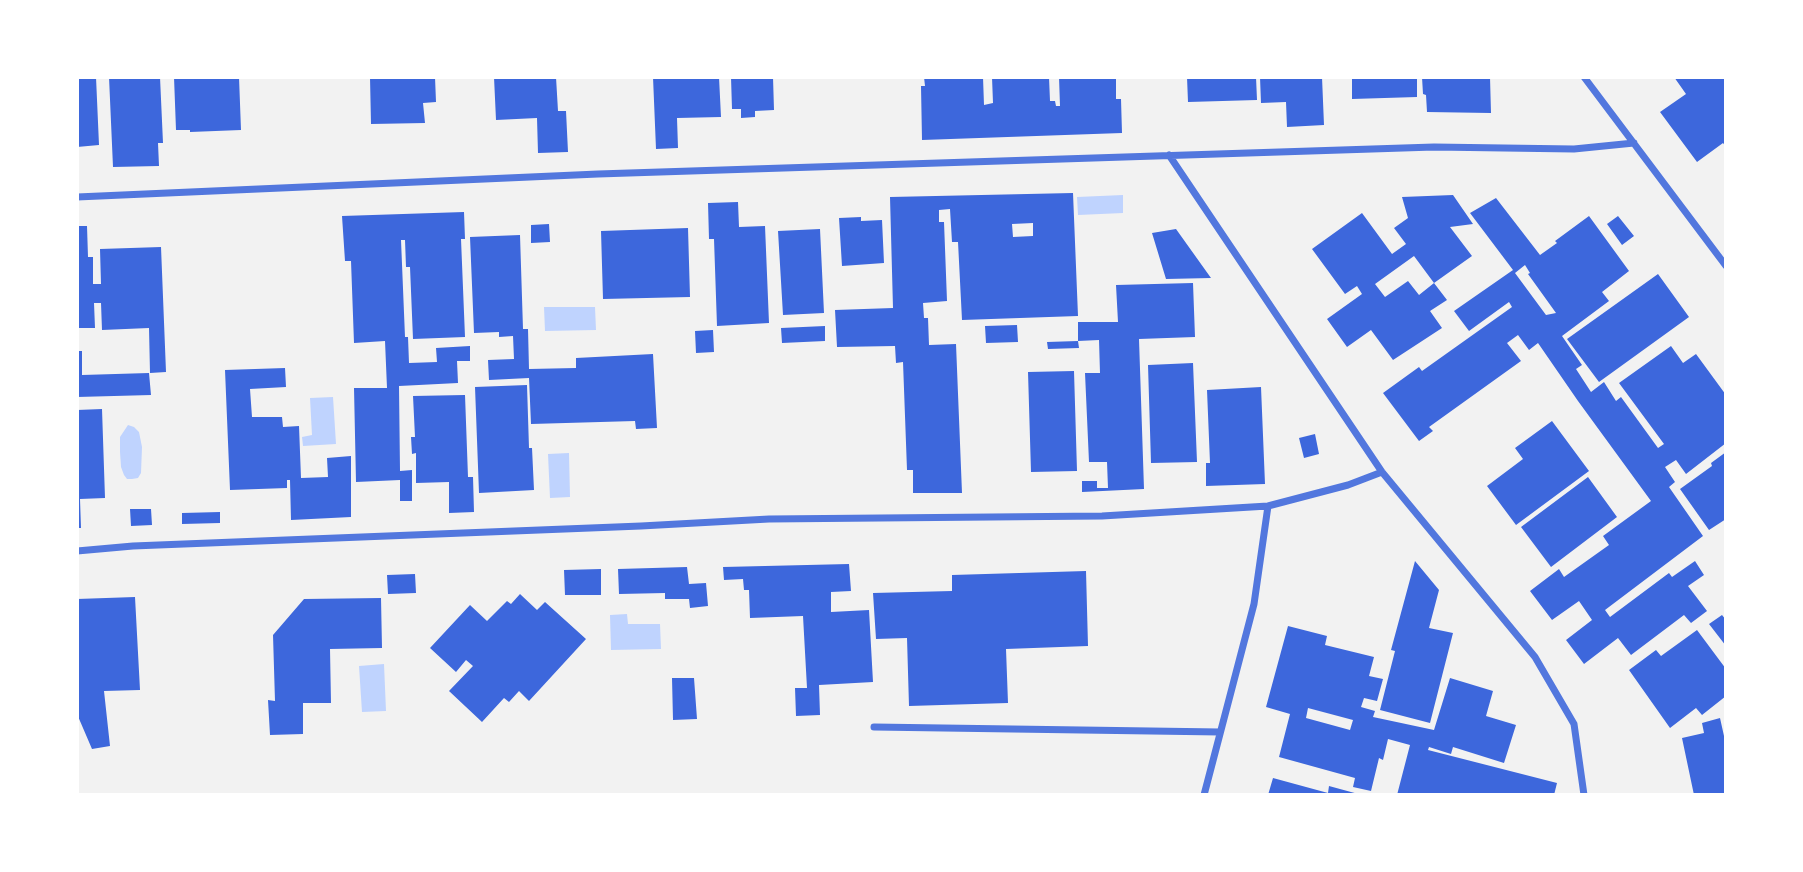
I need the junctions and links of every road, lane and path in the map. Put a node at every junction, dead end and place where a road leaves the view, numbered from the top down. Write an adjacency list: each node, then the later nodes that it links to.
1 (1584, 77): 2 (street)
2 (1634, 144): 3 (street); 5 (street)
3 (1169, 155): 4 (street); 6 (street)
4 (77, 197)
5 (1726, 266)
6 (1382, 472): 7 (street); 12 (street)
7 (1268, 506): 8 (street); 10 (street)
8 (77, 551)
9 (874, 727): 10 (street)
10 (1220, 732): 11 (street)
11 (1204, 795)
12 (1584, 795)

